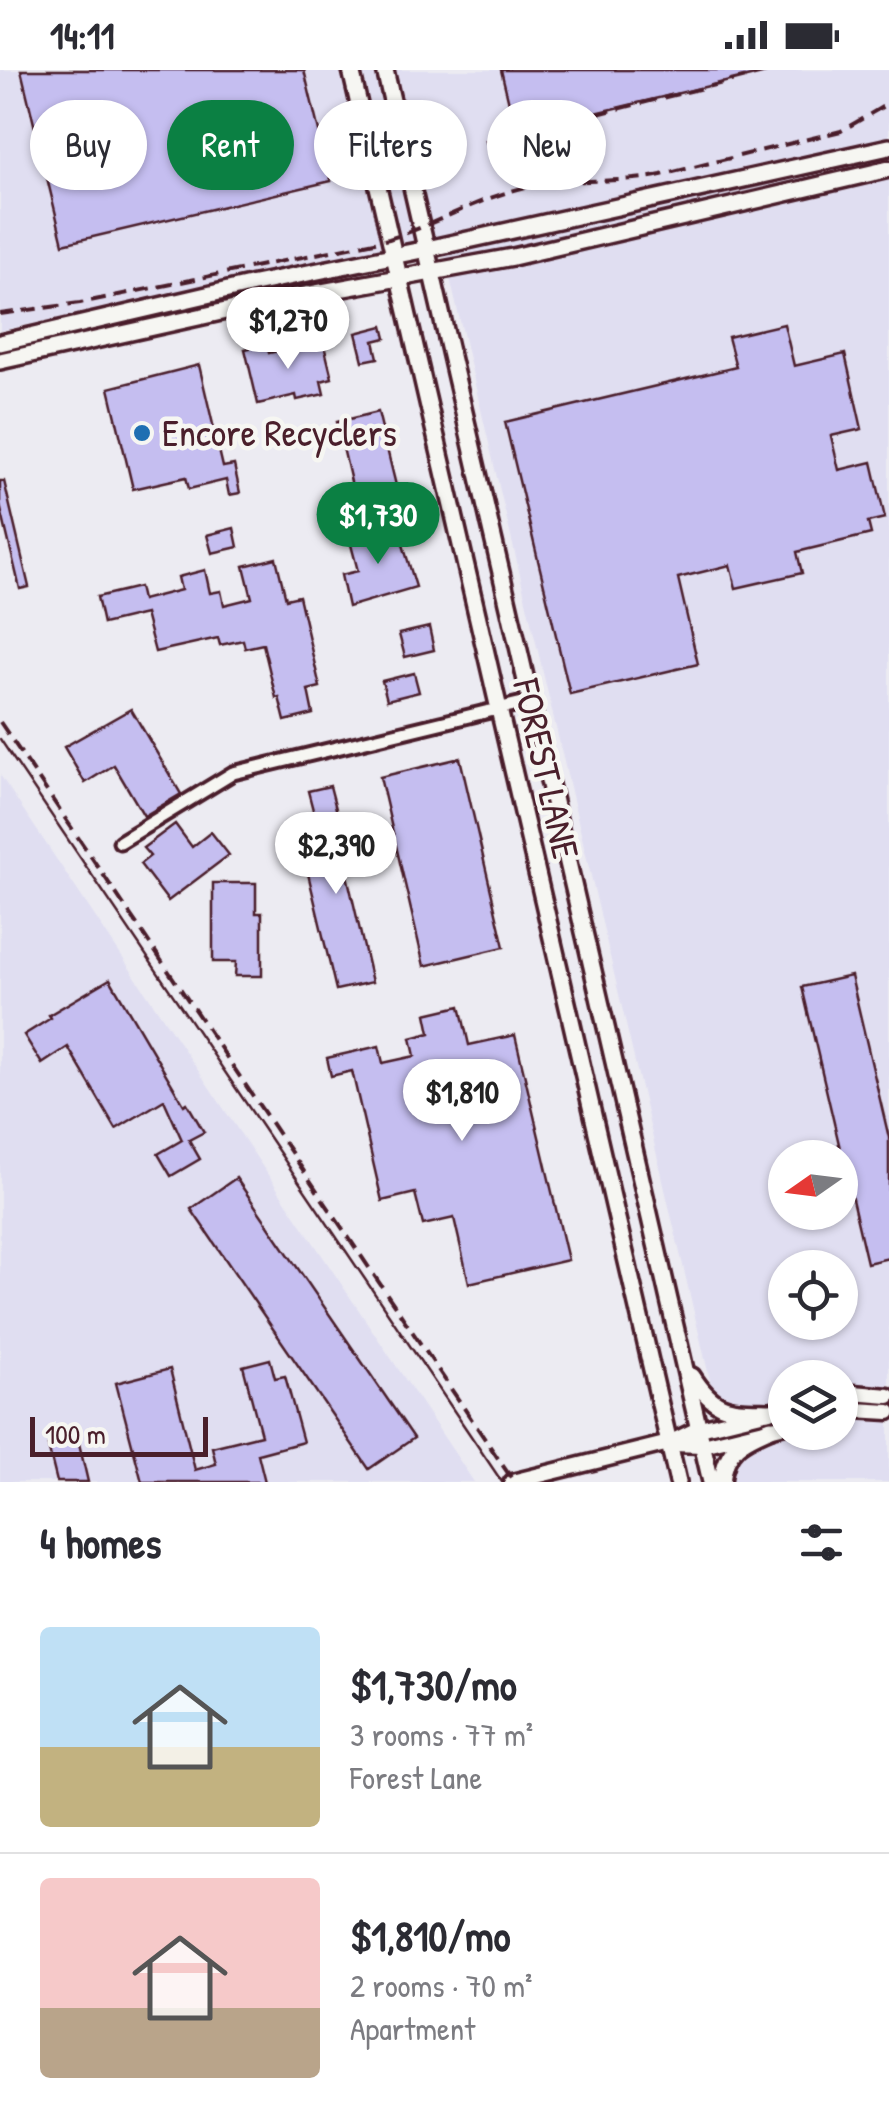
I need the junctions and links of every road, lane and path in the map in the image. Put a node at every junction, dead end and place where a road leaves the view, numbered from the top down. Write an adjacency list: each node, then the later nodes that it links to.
1 (352, 70): 6 (main road, FOREST LANE)
2 (385, 70): 5 (main road, FOREST LANE)
3 (889, 147): 5 (main road)
4 (889, 169): 7 (main road)
5 (427, 250): 6 (main road); 7 (main road, FOREST LANE)
6 (394, 255): 8 (main road, FOREST LANE); 9 (main road)
7 (434, 273): 8 (main road); 11 (main road, FOREST LANE)
8 (400, 279): 10 (main road); 12 (main road, FOREST LANE)
9 (0, 343)
10 (0, 361)
11 (531, 701): 12 (street); 14 (main road, FOREST LANE)
12 (499, 709): 13 (street); 15 (main road, FOREST LANE)
13 (120, 842)
14 (570, 871): 15 (main road); 16 (main road, FOREST LANE)
15 (538, 879): 17 (main road, FOREST LANE)
16 (643, 1182): 17 (main road); 18 (main road, FOREST LANE)
17 (610, 1190): 27 (main road, FOREST LANE)
18 (687, 1368): 23 (main road); 26 (main road, FOREST LANE)
19 (858, 1393): 20 (street)
20 (889, 1396)
21 (858, 1410): 22 (street)
22 (889, 1412)
23 (768, 1419)
24 (768, 1423): 26 (street)
25 (768, 1426): 31 (main road)
26 (702, 1437): 27 (street); 30 (main road, FOREST LANE)
27 (669, 1444): 28 (street); 29 (main road, FOREST LANE)
28 (512, 1482)
29 (678, 1482)
30 (711, 1482)
31 (722, 1482)

